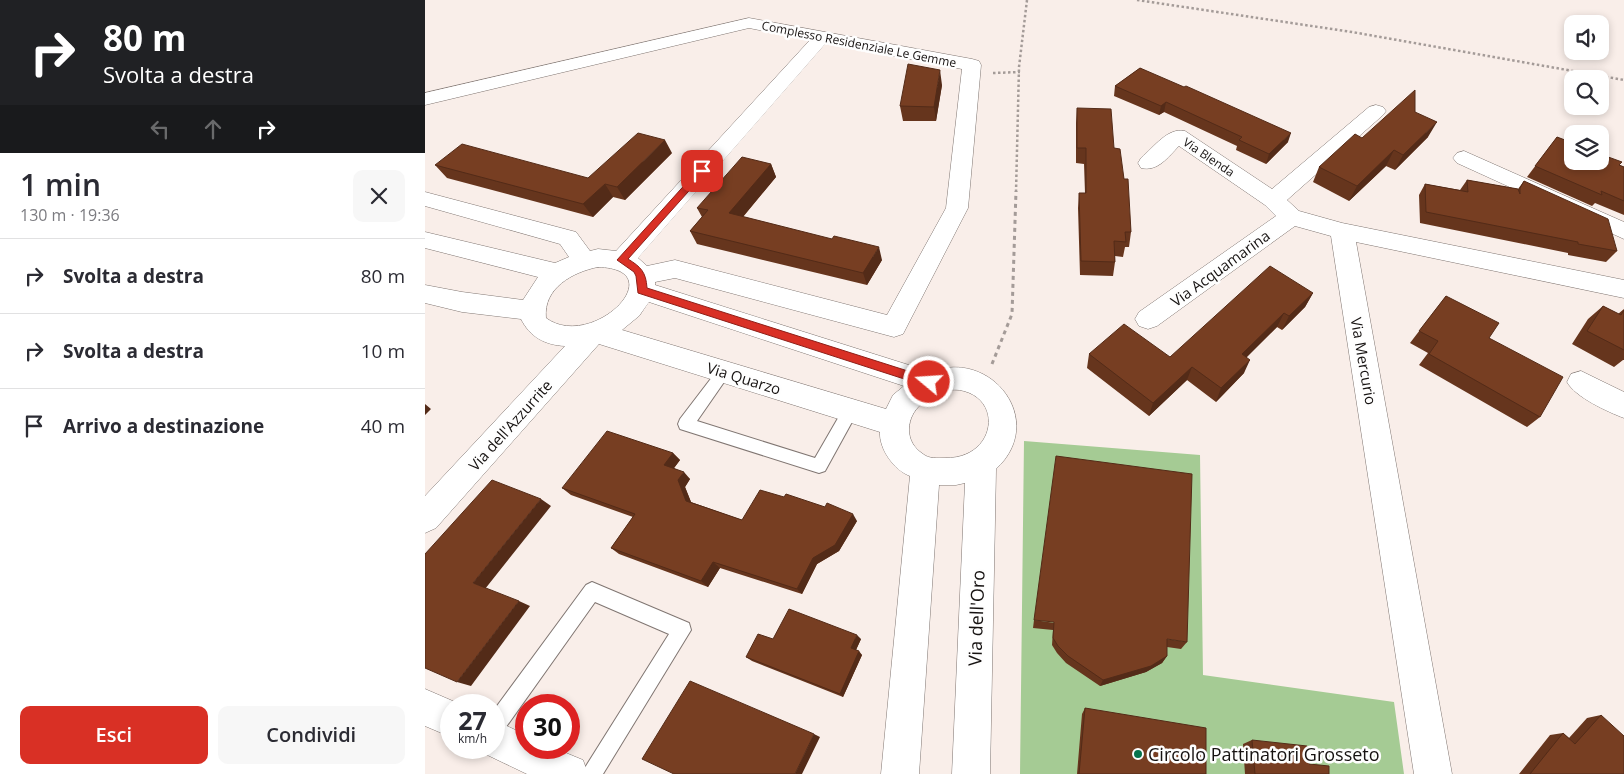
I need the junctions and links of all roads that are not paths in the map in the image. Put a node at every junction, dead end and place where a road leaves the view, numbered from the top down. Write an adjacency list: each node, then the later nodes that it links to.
1 (822, 37): 2 (street, Complesso Residenziale Le Gemme); 12 (street); 15 (street, Complesso Residenziale Le Gemme)
2 (425, 98)
3 (1376, 111): 7 (street)
4 (1464, 158): 9 (street)
5 (1149, 163): 7 (street, Via Blenda)
6 (425, 199): 13 (street)
7 (1273, 200): 8 (street)
8 (1291, 217): 10 (street); 19 (street, Via Acquamarina)
9 (1624, 231)
10 (1342, 232): 16 (street); 38 (street, Via Mercurio)
11 (425, 240): 14 (street)
12 (622, 260): 13 (street); 15 (street)
13 (584, 261): 14 (street)
14 (558, 273): 18 (street)
15 (641, 283): 20 (street); 22 (street)
16 (1624, 288)
17 (425, 294): 18 (street)
18 (532, 311): 20 (street)
19 (1148, 319)
20 (594, 332): 21 (street, Via Quarzo); 29 (street, Via dell'Azzurrite)
21 (724, 372): 25 (street, Via Quarzo); 25 (lane)
22 (929, 382): 26 (street); 27 (street)
23 (1581, 382): 24 (street)
24 (1624, 406)
25 (850, 411): 26 (street, Via Quarzo)
26 (894, 424): 28 (street)
27 (981, 463): 28 (street); 37 (street, Via dell'Oro)
28 (925, 470): 36 (street)
29 (425, 518)
30 (425, 706): 32 (street)
31 (505, 712): 35 (lane)
32 (440, 714)
33 (505, 744): 34 (street)
34 (569, 774)
35 (591, 774)
36 (900, 774)
37 (971, 774)
38 (1433, 774)

